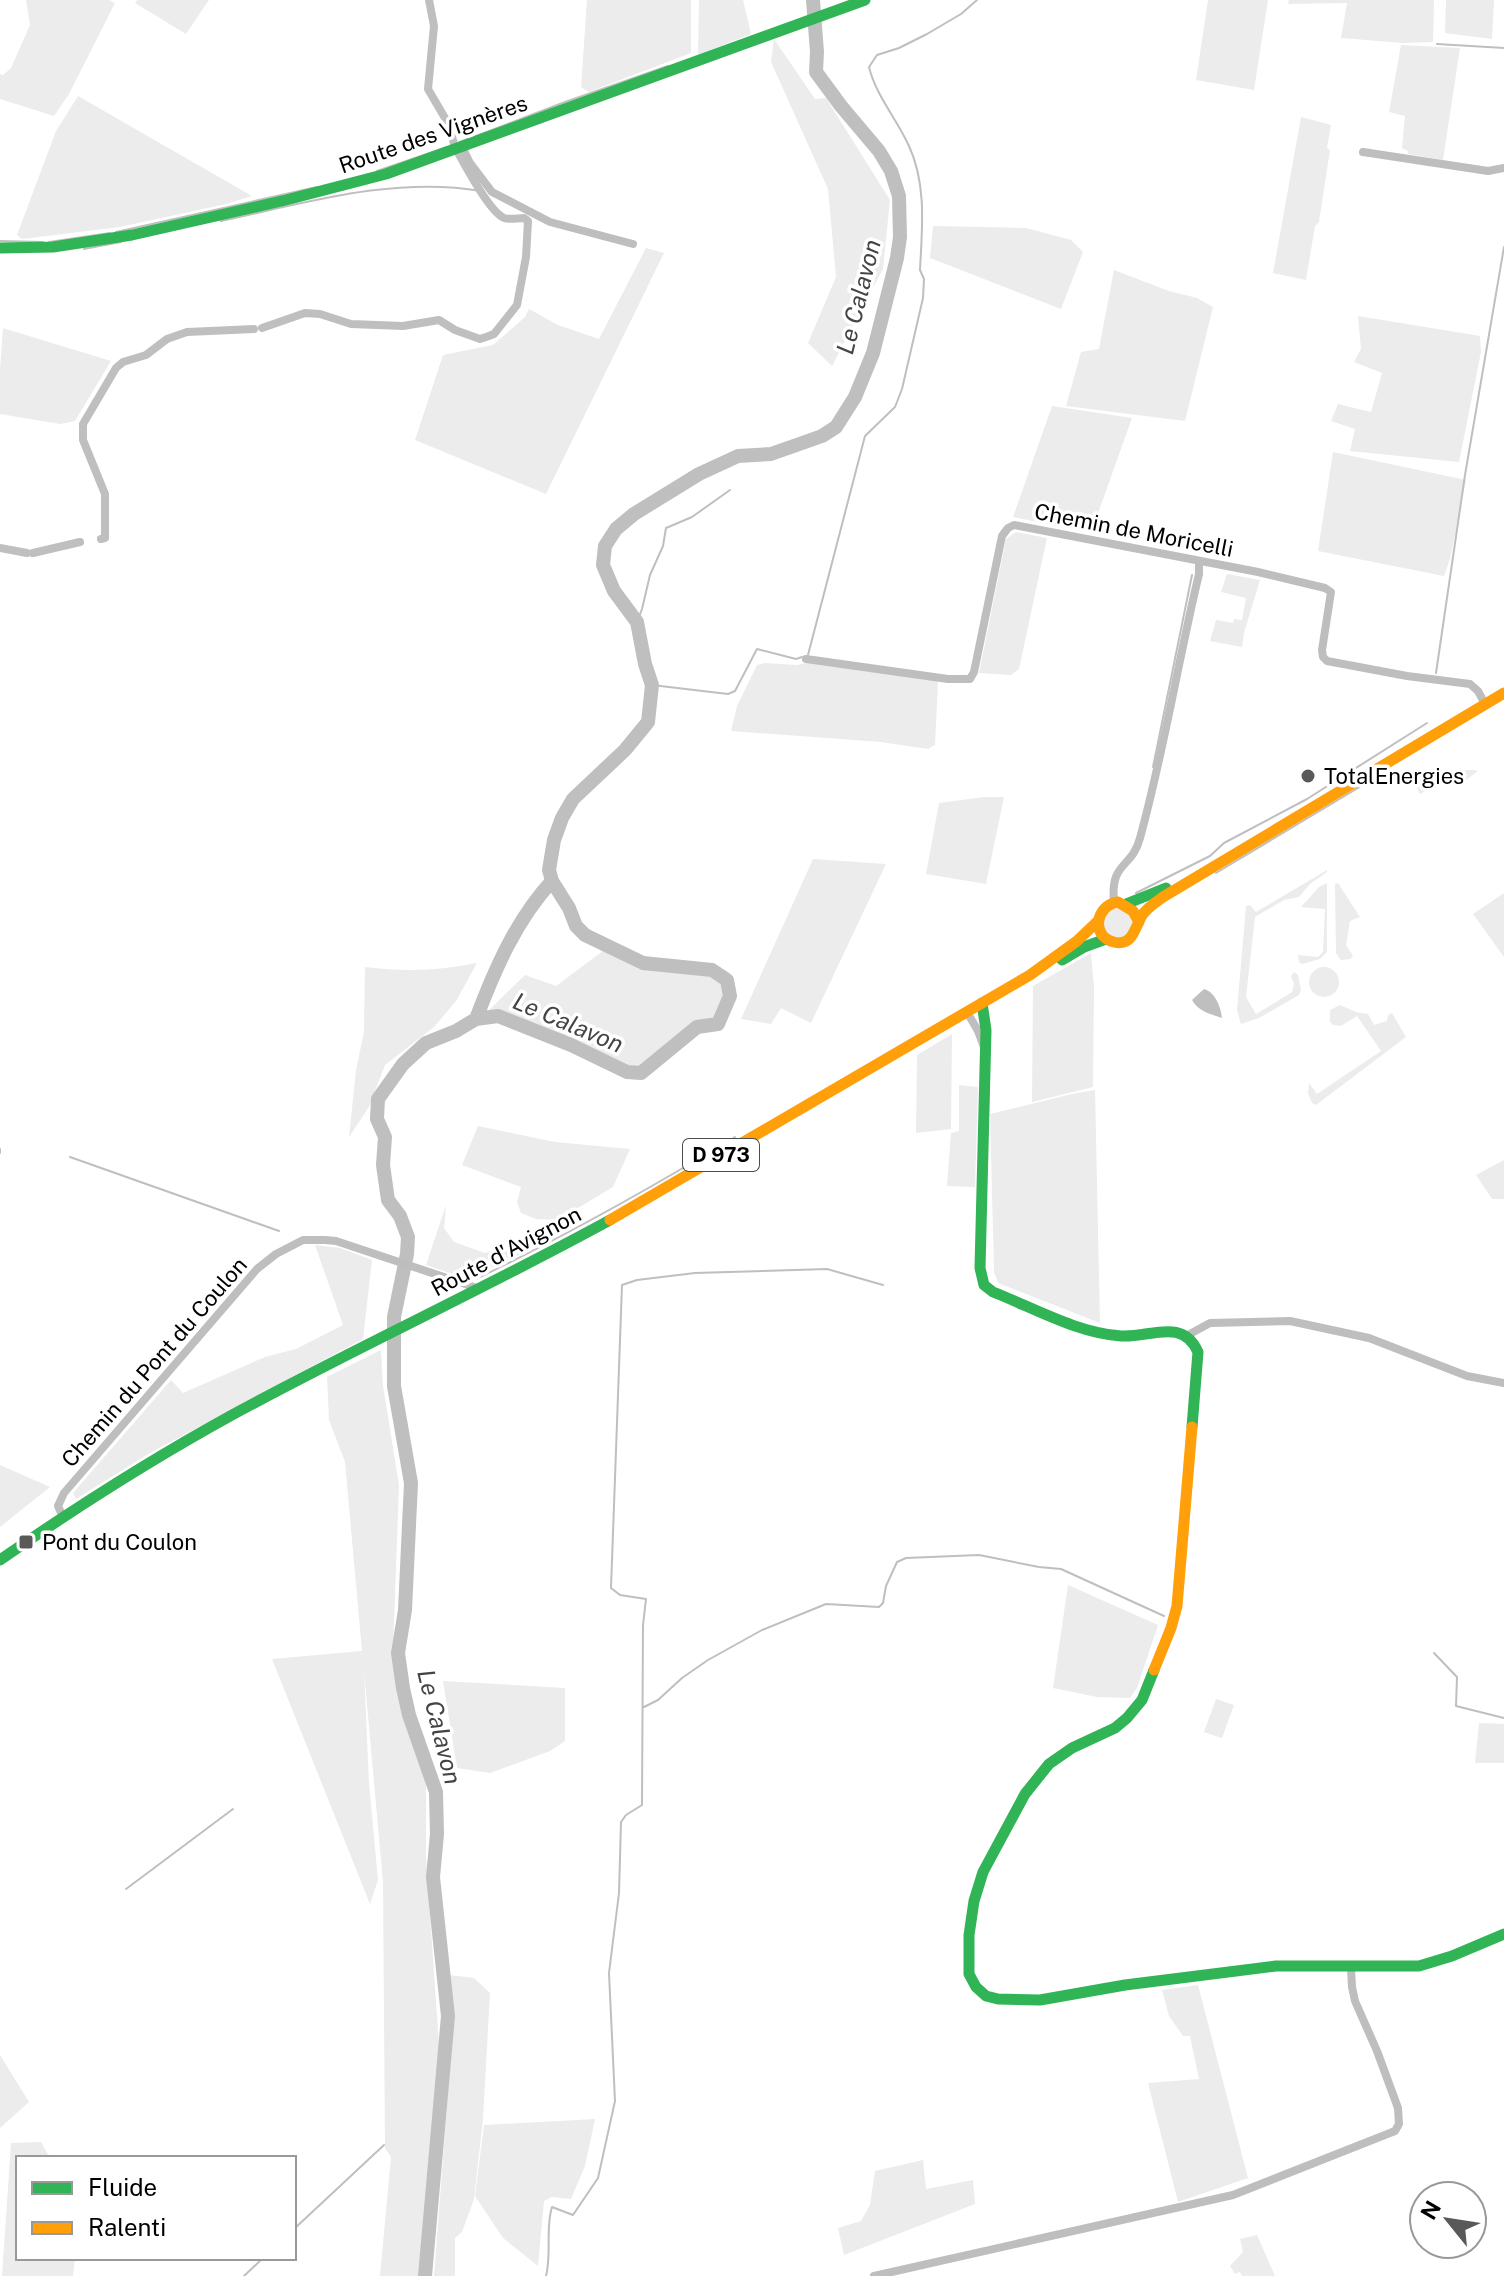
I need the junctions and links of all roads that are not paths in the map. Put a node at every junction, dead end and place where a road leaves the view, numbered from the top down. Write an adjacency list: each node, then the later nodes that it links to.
1 (865, 0): 2 (street, Route des Vignères)
2 (458, 149): 5 (street); 6 (street, Route des Vignères)
3 (1363, 152): 4 (street)
4 (1504, 168)
5 (633, 244)
6 (0, 248)
7 (1199, 561): 8 (street, Chemin de Moricelli); 10 (street, Chemin de Moricelli); 12 (street)
8 (806, 659)
9 (1503, 694): 10 (street)
10 (1485, 704): 11 (street)
11 (1216, 864): 12 (street); 14 (street)
12 (1120, 903): 13 (street); 14 (street)
13 (1098, 921): 15 (street); 16 (street, Route d'Avignon / D 973)
14 (1139, 922): 15 (street)
15 (1106, 939): 16 (street, Route d'Avignon / D 973)
16 (1030, 975): 17 (street, Route d'Avignon / D 973)
17 (982, 1003): 18 (street, Route d'Avignon / D 973); 19 (street)
18 (967, 1012): 19 (street); 20 (street, Route d'Avignon / D 973)
19 (985, 1052): 21 (street)
20 (480, 1289): 23 (street, Route d'Avignon / D 973); 23 (street, Chemin du Pont du Coulon)
21 (1188, 1335): 22 (street); 26 (street)
22 (1504, 1383)
23 (63, 1517): 24 (street, Route d'Avignon)
24 (0, 1560)
25 (1504, 1934): 26 (street)
26 (1351, 1968): 27 (street)
27 (874, 2276)

